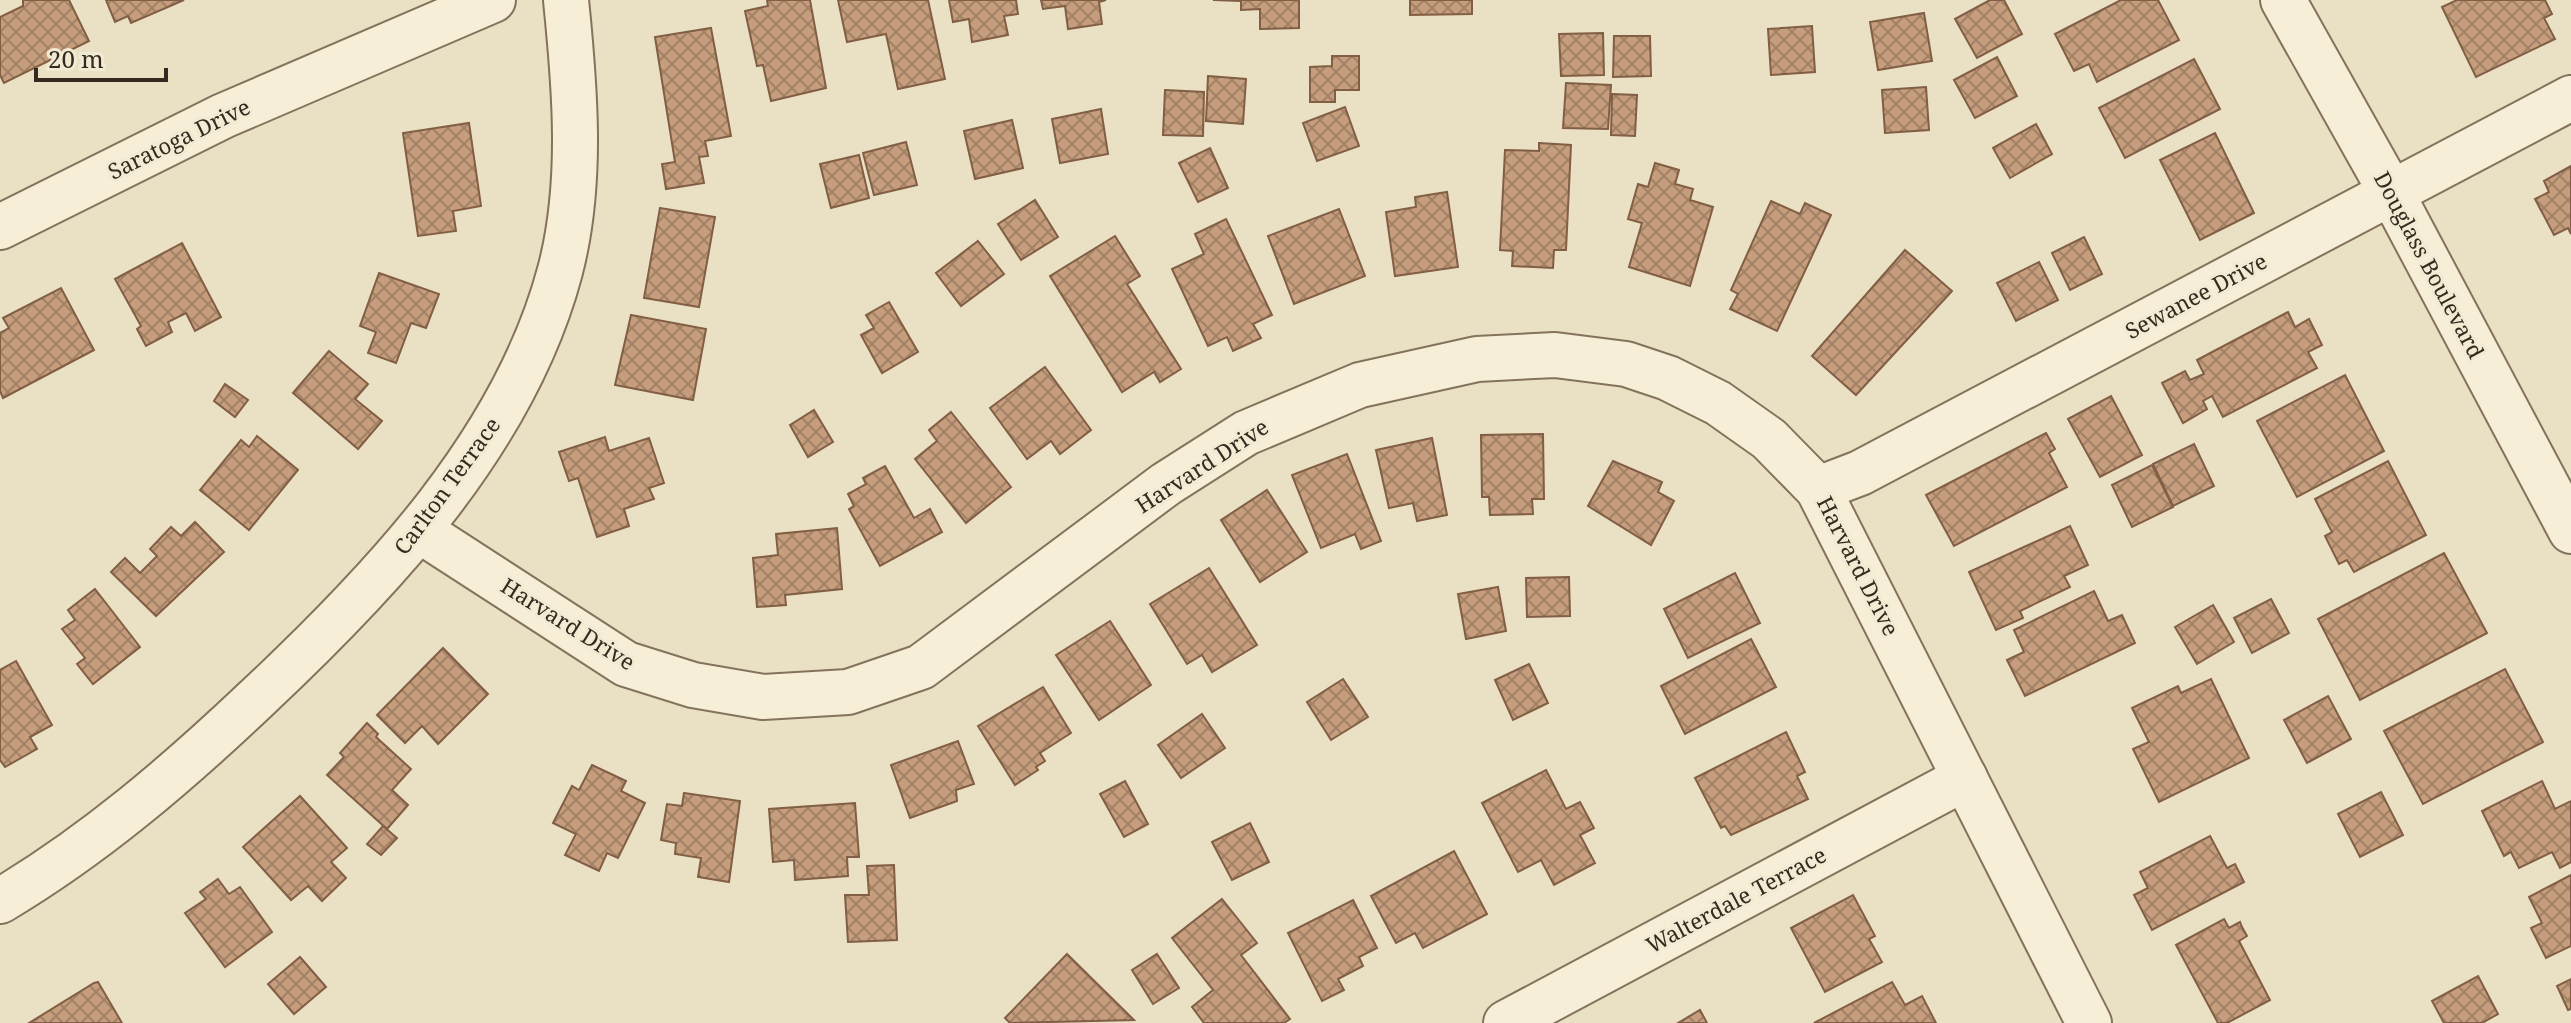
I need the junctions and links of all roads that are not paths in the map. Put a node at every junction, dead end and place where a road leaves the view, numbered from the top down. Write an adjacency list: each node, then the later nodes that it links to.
1 (493, 0): 6 (street, Saratoga Drive)
2 (566, 0): 8 (street, Carlton Terrace)
3 (2283, 0): 5 (street, Douglass Boulevard)
4 (2571, 98): 5 (street, Sewanee Drive)
5 (2392, 194): 7 (street, Sewanee Drive); 9 (street, Douglass Boulevard)
6 (0, 227)
7 (1818, 489): 8 (street, Harvard Drive); 10 (street, Harvard Drive)
8 (419, 530): 11 (street, Carlton Terrace)
9 (2571, 531)
10 (1965, 778): 12 (street, Walterdale Terrace); 13 (street, Harvard Drive)
11 (0, 901)
12 (1506, 1023)
13 (2089, 1023)

